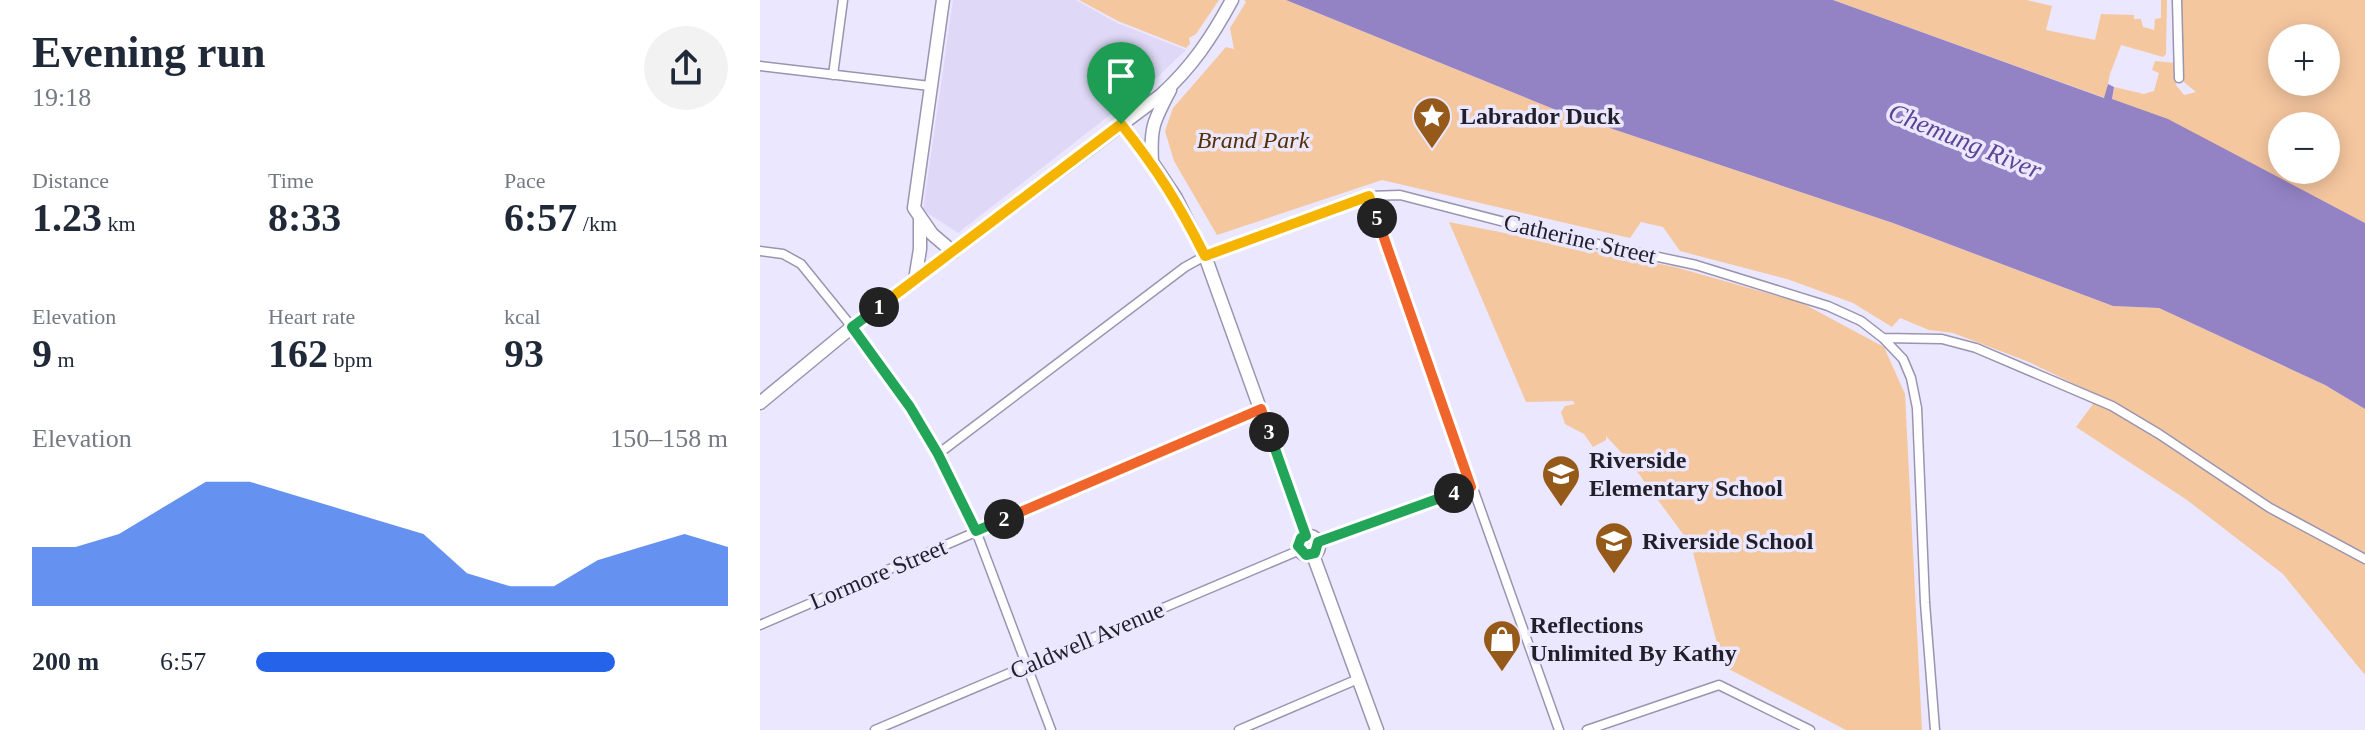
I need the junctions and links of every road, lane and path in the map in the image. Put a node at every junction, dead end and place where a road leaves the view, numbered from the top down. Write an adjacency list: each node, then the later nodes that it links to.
1 (843, 0): 6 (street)
2 (943, 0): 9 (main road)
3 (1232, 0): 8 (main road)
4 (2177, 0): 7 (street)
5 (760, 66): 6 (street)
6 (833, 75): 9 (street)
7 (2179, 78)
8 (1174, 83): 10 (main road); 11 (main road)
9 (930, 86): 13 (main road)
10 (1121, 124): 11 (main road); 15 (main road)
11 (1152, 162): 16 (main road)
12 (1369, 196): 16 (street, Catherine Street); 19 (street, Catherine Street); 23 (street)
13 (920, 219): 15 (main road); 17 (main road)
14 (760, 251): 18 (street)
15 (953, 252): 17 (main road)
16 (1205, 256): 21 (main road); 22 (street, Catherine Street)
17 (915, 280): 18 (main road)
18 (852, 327): 20 (main road); 22 (street)
19 (1883, 338): 28 (street); 39 (street, Catherine Street)
20 (760, 403)
21 (1261, 409): 24 (street, Lormore Street); 25 (main road)
22 (938, 454): 24 (street)
23 (1471, 487): 26 (street); 36 (street)
24 (976, 531): 29 (street, Lormore Street); 30 (street)
25 (1306, 536): 26 (main road); 27 (main road)
26 (1316, 549): 27 (main road); 31 (main road)
27 (1300, 550): 30 (street, Caldwell Avenue)
28 (2365, 559)
29 (760, 625)
30 (1027, 665): 32 (street, Caldwell Avenue); 33 (street)
31 (1358, 679): 34 (street); 35 (main road)
32 (875, 730)
33 (1051, 730)
34 (1239, 730)
35 (1377, 730)
36 (1559, 730)
37 (1587, 730): 38 (street)
38 (1810, 730)
39 (1935, 730)

